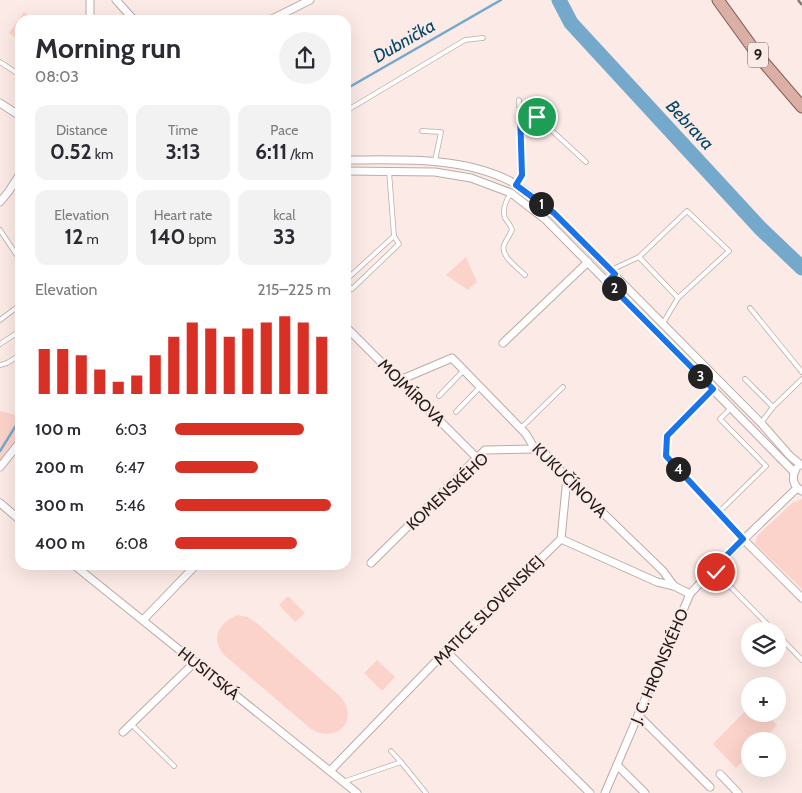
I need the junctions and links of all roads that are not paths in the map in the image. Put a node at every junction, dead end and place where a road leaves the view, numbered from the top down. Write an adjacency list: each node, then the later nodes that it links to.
1 (90, 0): 5 (street)
2 (116, 0): 6 (street)
3 (310, 0): 7 (street)
4 (718, 0): 13 (main road, 9)
5 (90, 15)
6 (130, 15)
7 (280, 15)
8 (483, 38): 14 (lane)
9 (0, 62): 10 (lane)
10 (15, 72)
11 (519, 100): 15 (lane)
12 (0, 103): 16 (street)
13 (802, 107)
14 (351, 108)
15 (520, 112): 20 (lane); 24 (lane)
16 (15, 113)
17 (422, 131): 19 (lane)
18 (351, 160): 19 (street)
19 (435, 161): 24 (street)
20 (586, 162)
21 (351, 171): 22 (street)
22 (388, 171): 25 (street); 28 (lane)
23 (15, 182): 26 (street)
24 (516, 185): 32 (street)
25 (511, 193): 31 (street); 33 (lane)
26 (0, 202)
27 (0, 230): 29 (lane)
28 (394, 236): 34 (lane); 36 (lane)
29 (15, 252)
30 (639, 257): 32 (lane); 37 (lane); 37 (lane)
31 (588, 262): 35 (street); 44 (street)
32 (613, 272): 35 (street); 41 (street)
33 (525, 275)
34 (351, 277)
35 (607, 282): 55 (street)
36 (351, 288)
37 (678, 298): 41 (lane)
38 (15, 308): 40 (lane)
39 (750, 308): 49 (lane)
40 (0, 320)
41 (663, 323): 60 (street)
42 (351, 332): 51 (street, MOJMÍROVA)
43 (15, 334): 45 (lane)
44 (503, 343)
45 (0, 344)
46 (15, 357): 47 (lane)
47 (0, 364)
48 (464, 370): 51 (street, KUKUČÍNOVA); 53 (street, KUKUČÍNOVA); 56 (lane)
49 (802, 372)
50 (802, 379): 57 (lane)
51 (400, 380): 64 (street, MOJMÍROVA)
52 (745, 380): 57 (lane)
53 (480, 387): 59 (lane); 61 (street, KUKUČÍNOVA)
54 (563, 388): 61 (lane)
55 (713, 389): 58 (street); 71 (lane)
56 (439, 396)
57 (773, 407): 60 (lane)
58 (731, 408): 67 (street); 71 (lane)
59 (456, 412)
60 (761, 423): 65 (street)
61 (521, 428): 63 (street, KUKUČÍNOVA)
62 (15, 448): 66 (street)
63 (535, 449): 64 (street, KOMENSKÉHO); 68 (street, KUKUČÍNOVA)
64 (477, 458): 75 (street, KOMENSKÉHO)
65 (802, 465): 67 (street)
66 (0, 468)
67 (794, 472): 69 (street)
68 (567, 478): 73 (street); 79 (street, KUKUČÍNOVA)
69 (799, 489): 74 (street, J. C. HRONSKÉHO)
70 (0, 503): 72 (street)
71 (719, 512): 74 (lane)
72 (15, 516)
73 (561, 539): 79 (street); 85 (street, MATICE SLOVENSKEJ)
74 (743, 539): 76 (street, J. C. HRONSKÉHO); 81 (street)
75 (371, 564)
76 (713, 569): 80 (street, J. C. HRONSKÉHO); 83 (lane)
77 (80, 570): 82 (street, HUSITSKÁ)
78 (191, 570): 82 (street)
79 (674, 586): 80 (street, KUKUČÍNOVA)
80 (690, 594): 88 (street, J. C. HRONSKÉHO)
81 (802, 598)
82 (142, 620): 87 (street, HUSITSKÁ)
83 (765, 622)
84 (786, 643): 86 (lane)
85 (446, 651): 95 (street, MATICE SLOVENSKEJ); 101 (street)
86 (802, 660)
87 (194, 662): 89 (street); 95 (street, HUSITSKÁ)
88 (638, 715): 93 (street, J. C. HRONSKÉHO); 98 (street)
89 (131, 724): 90 (street); 94 (lane)
90 (123, 732)
91 (391, 750): 92 (lane)
92 (401, 762): 97 (lane); 100 (lane)
93 (617, 765): 102 (street, J. C. HRONSKÉHO); 103 (street)
94 (174, 766)
95 (330, 771): 97 (street, HUSITSKÁ)
96 (720, 774): 104 (street)
97 (343, 782): 99 (street, HUSITSKÁ)
98 (710, 787)
99 (357, 793)
100 (426, 793)
101 (590, 793)
102 (605, 793)
103 (645, 793)
104 (738, 793)

